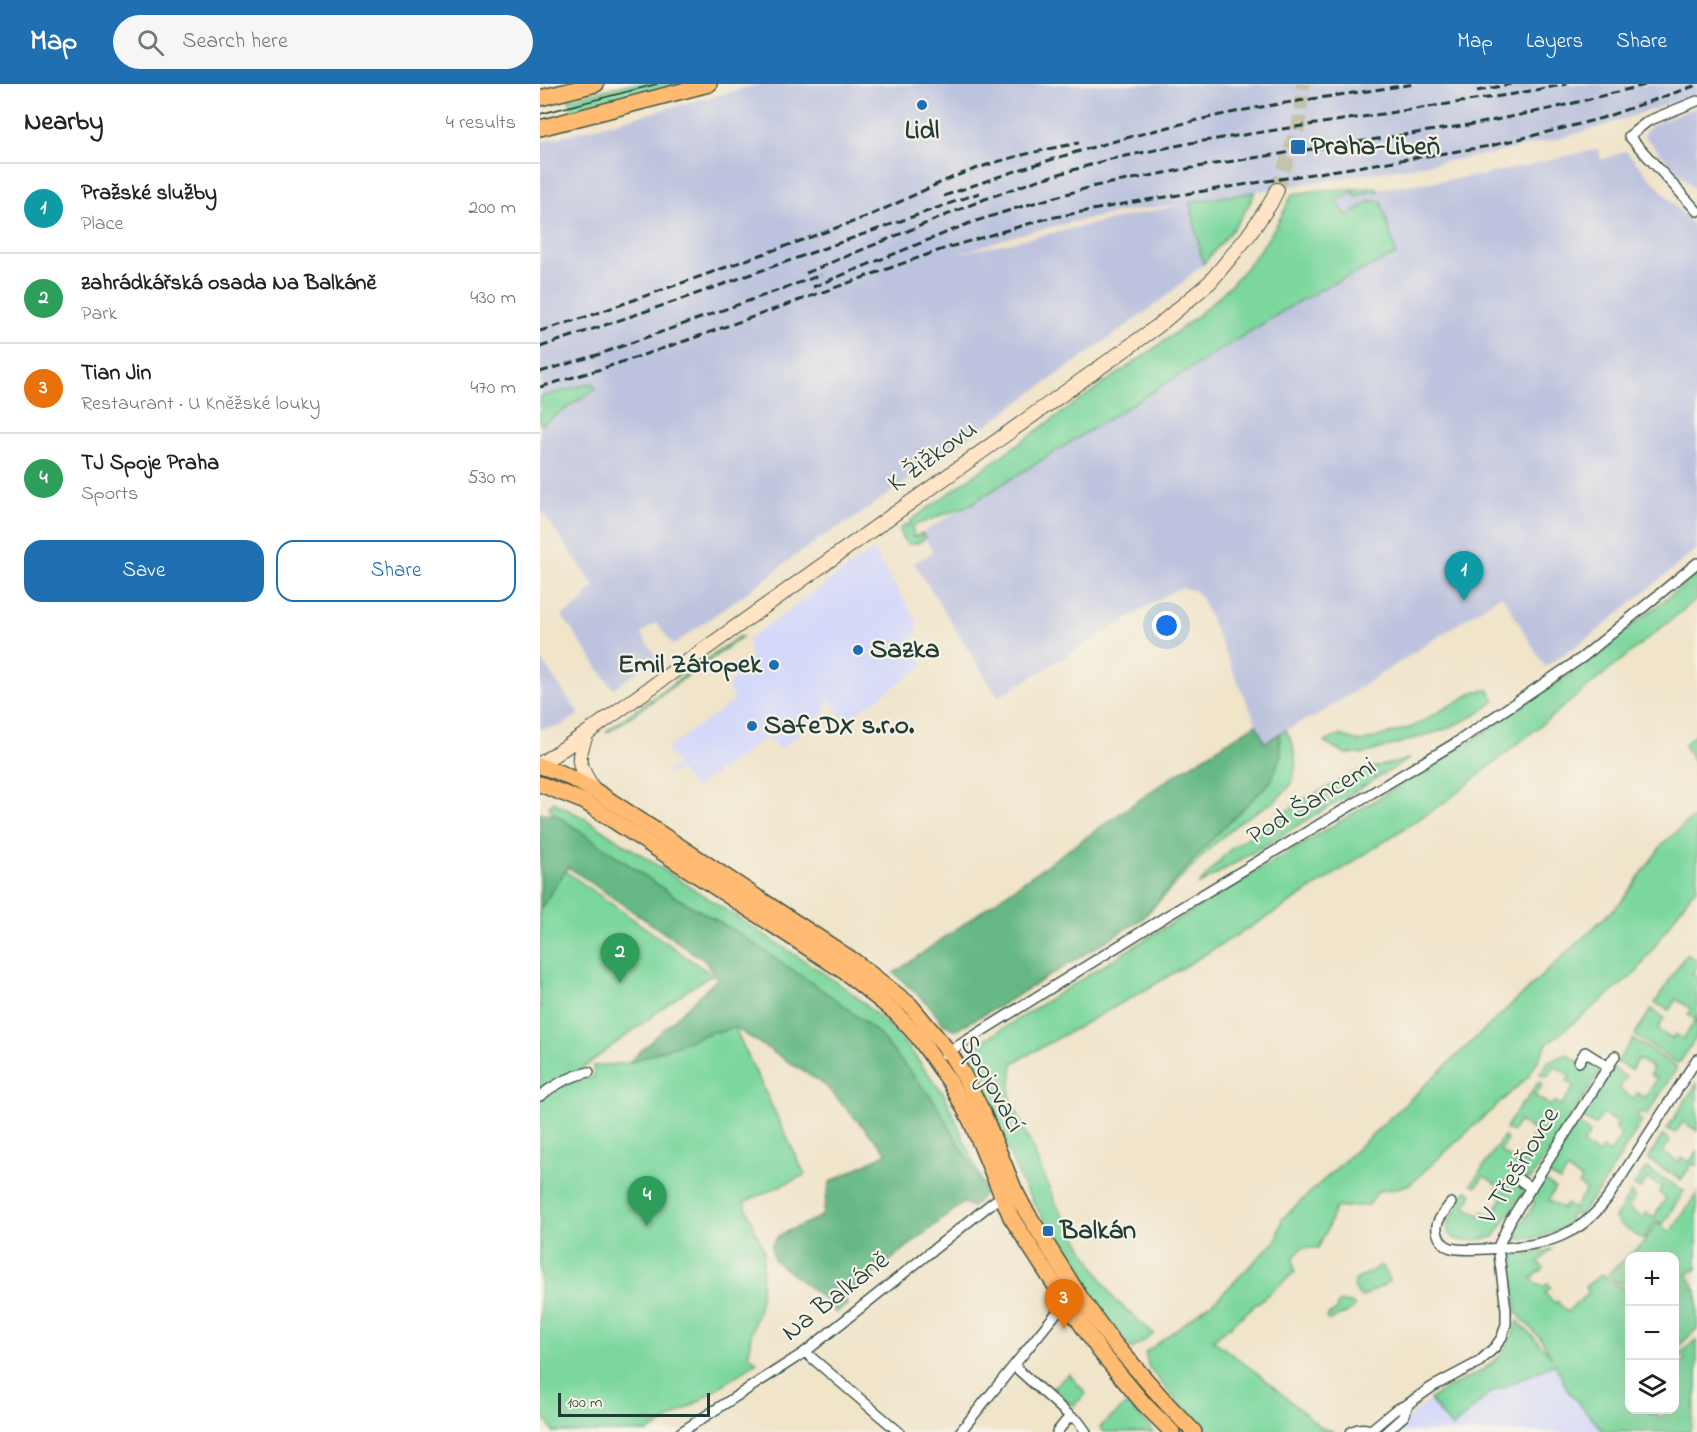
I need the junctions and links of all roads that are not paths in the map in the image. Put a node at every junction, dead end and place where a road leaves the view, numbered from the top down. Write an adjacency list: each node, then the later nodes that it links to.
1 (596, 84): 3 (main road)
2 (709, 84): 5 (main road)
3 (540, 98)
4 (1697, 100): 7 (street)
5 (540, 128)
6 (1277, 190): 9 (main road, K Žižkovu)
7 (1697, 211)
8 (1697, 563): 13 (street, Pod Šancemi)
9 (587, 733): 10 (main road, K Žižkovu); 12 (main road)
10 (540, 765): 12 (main road, Spojovací)
11 (540, 784): 13 (main road, Spojovací)
12 (594, 790): 13 (main road, Spojovací)
13 (942, 1056): 22 (main road, Spojovací)
14 (1615, 1056): 17 (street, V Třešňovce)
15 (1697, 1059): 24 (street)
16 (1579, 1062): 17 (street)
17 (1609, 1067): 21 (street, V Třešňovce)
18 (589, 1072): 19 (street)
19 (540, 1096)
20 (1518, 1179): 21 (street)
21 (1531, 1188): 24 (street, V Třešňovce)
22 (1008, 1193): 25 (main road, Spojovací); 26 (street, Na Balkáně)
23 (1451, 1203): 24 (street)
24 (1498, 1247): 28 (street, V Třešňovce)
25 (1074, 1301): 27 (street); 36 (main road, Spojovací); 37 (main road, Spojovací)
26 (805, 1352): 30 (street, Na Balkáně); 32 (street)
27 (1014, 1366): 29 (street); 33 (street)
28 (1408, 1404): 31 (street, V Třešňovce); 39 (street, V Třešňovce)
29 (1070, 1416): 34 (street); 35 (street)
30 (687, 1430)
31 (1372, 1431): 38 (street, V Třešňovce)
32 (899, 1432)
33 (960, 1432)
34 (1057, 1432)
35 (1086, 1432)
36 (1172, 1432)
37 (1194, 1432)
38 (1351, 1432)
39 (1386, 1432)

